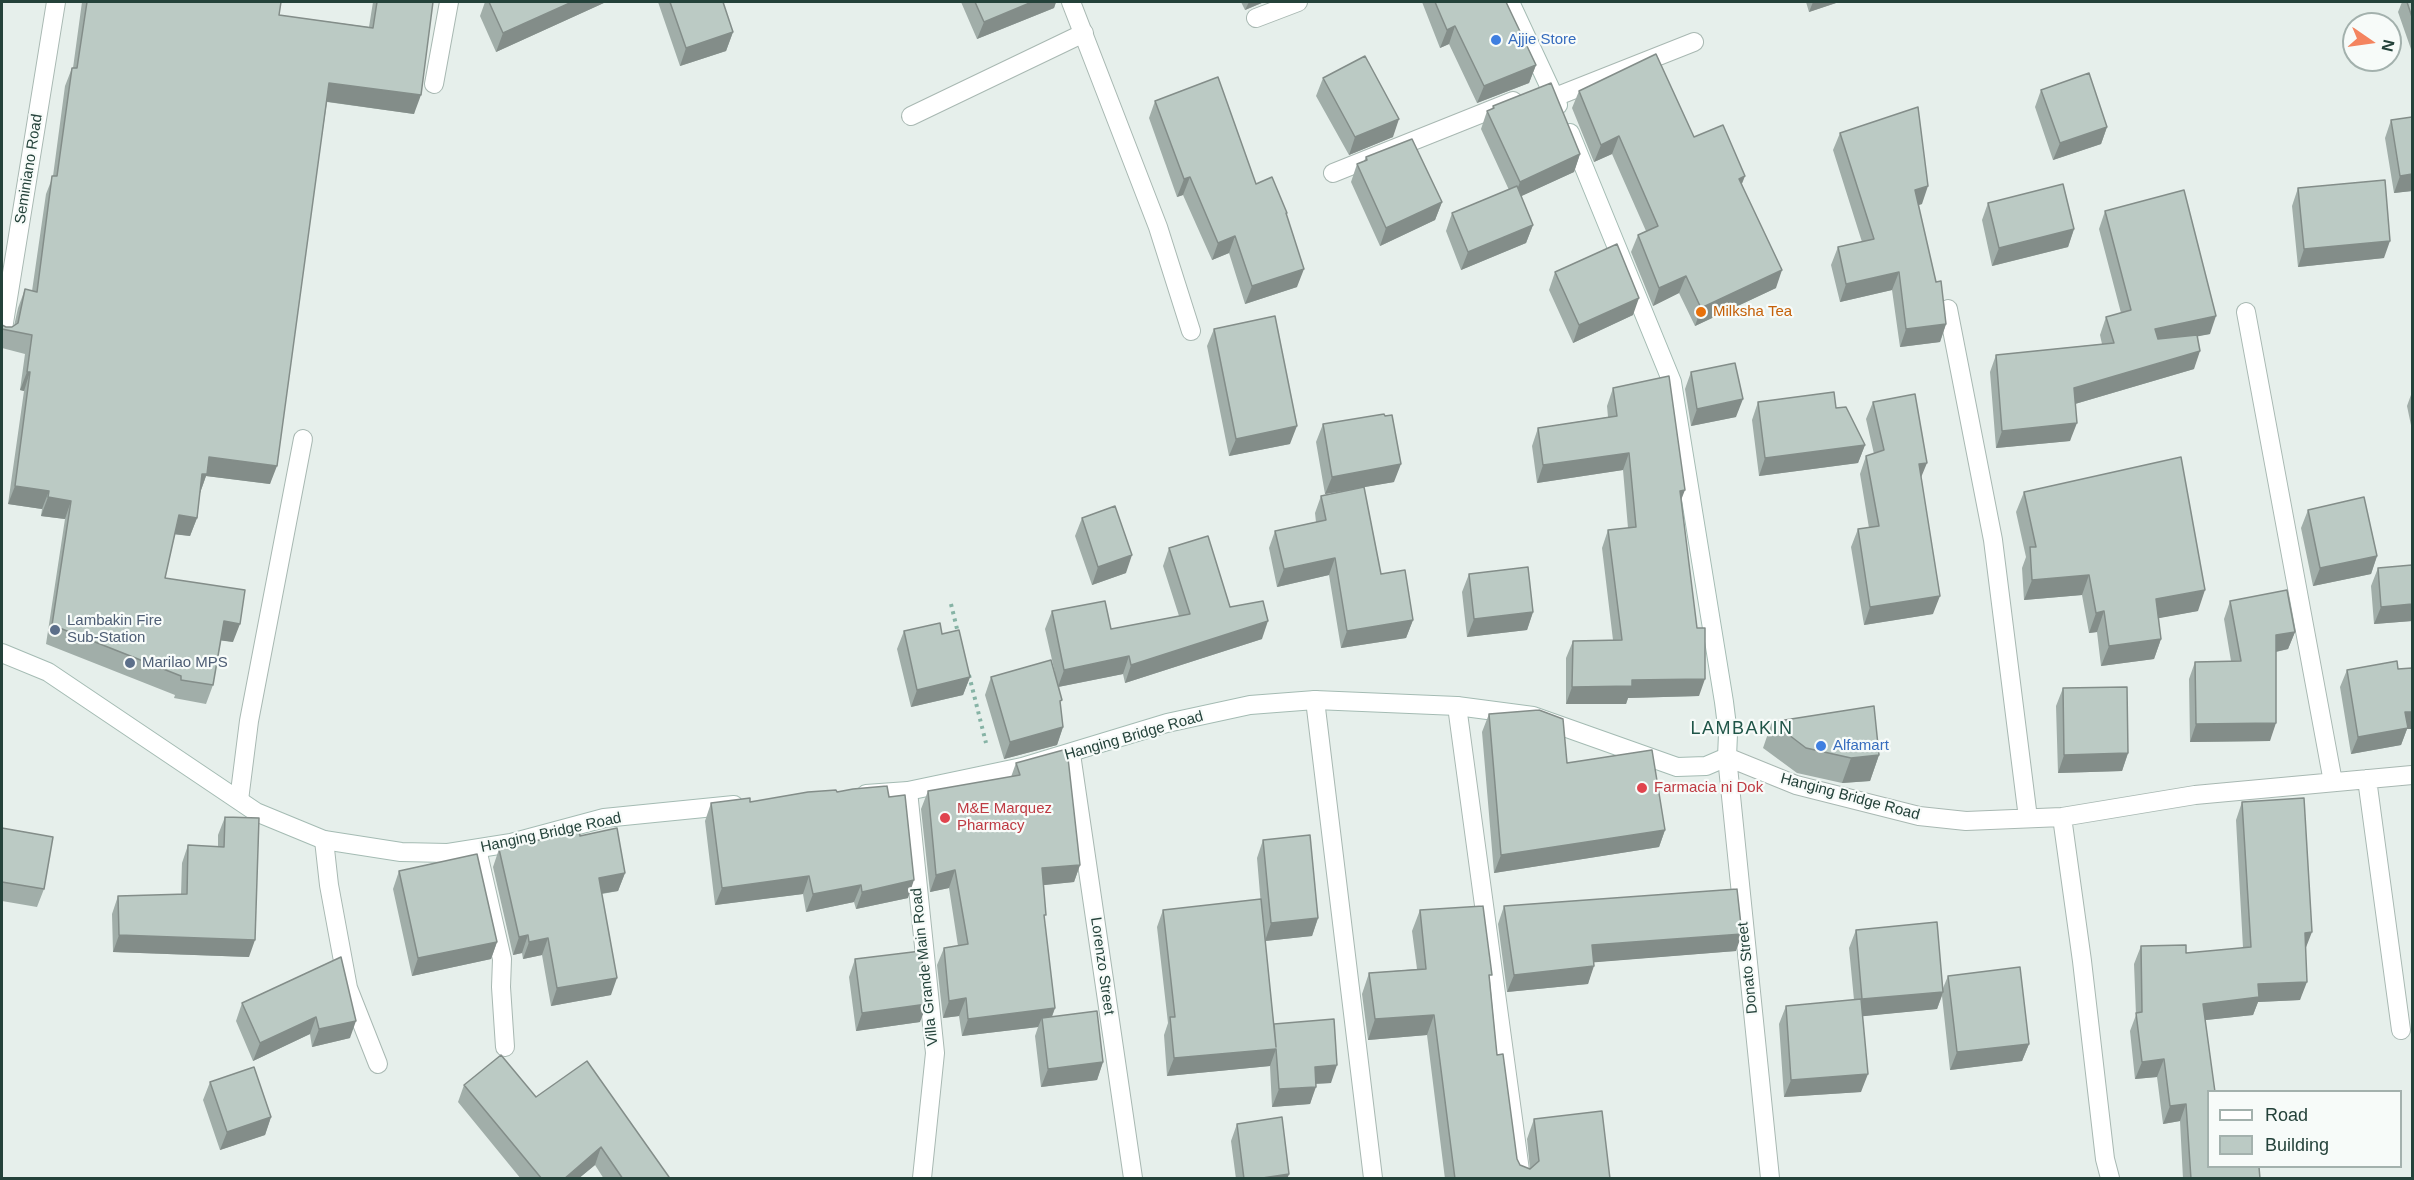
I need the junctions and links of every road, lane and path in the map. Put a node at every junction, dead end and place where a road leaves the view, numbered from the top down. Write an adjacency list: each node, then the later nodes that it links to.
1 (56, 2): 16 (street, Seminiano Road)
2 (449, 2): 9 (street)
3 (1071, 2): 7 (street)
4 (1298, 2): 6 (street)
5 (1510, 2): 10 (street, Donato Street)
6 (1256, 18)
7 (1084, 33): 11 (street); 15 (street)
8 (1694, 42): 10 (street)
9 (434, 84)
10 (1553, 91): 12 (street); 25 (street, Donato Street)
11 (911, 116)
12 (1332, 173)
13 (1948, 309): 35 (street)
14 (2246, 312): 29 (street)
15 (1191, 331)
16 (2, 335)
17 (303, 439): 32 (street)
18 (951, 604): 19 (path)
19 (959, 638)
20 (2, 653): 32 (street, Hanging Bridge Road)
21 (968, 672): 26 (path)
22 (1315, 700): 23 (street, Hanging Bridge Road); 24 (street, Hanging Bridge Road); 43 (street)
23 (1457, 706): 25 (street, Hanging Bridge Road); 44 (street)
24 (1071, 754): 26 (street, Hanging Bridge Road); 42 (street, Lorenzo Street)
25 (1727, 757): 35 (street, Hanging Bridge Road); 45 (street, Donato Street)
26 (994, 773): 30 (street, Hanging Bridge Road)
27 (2412, 775): 28 (street, Hanging Bridge Road)
28 (2367, 780): 29 (street, Hanging Bridge Road); 38 (street)
29 (2333, 782): 34 (street, Hanging Bridge Road)
30 (908, 791): 31 (street, Hanging Bridge Road); 41 (street, Villa Grande Main Road)
31 (851, 795)
32 (239, 800): 36 (street, Hanging Bridge Road)
33 (746, 804): 37 (street, Hanging Bridge Road)
34 (2062, 817): 35 (street, Hanging Bridge Road); 46 (street)
35 (2028, 818)
36 (324, 840): 37 (street, Hanging Bridge Road); 40 (street)
37 (477, 849): 39 (street)
38 (2401, 1030)
39 (506, 1047)
40 (378, 1064)
41 (922, 1179)
42 (1132, 1179)
43 (1373, 1179)
44 (1521, 1179)
45 (1770, 1179)
46 (2109, 1179)

